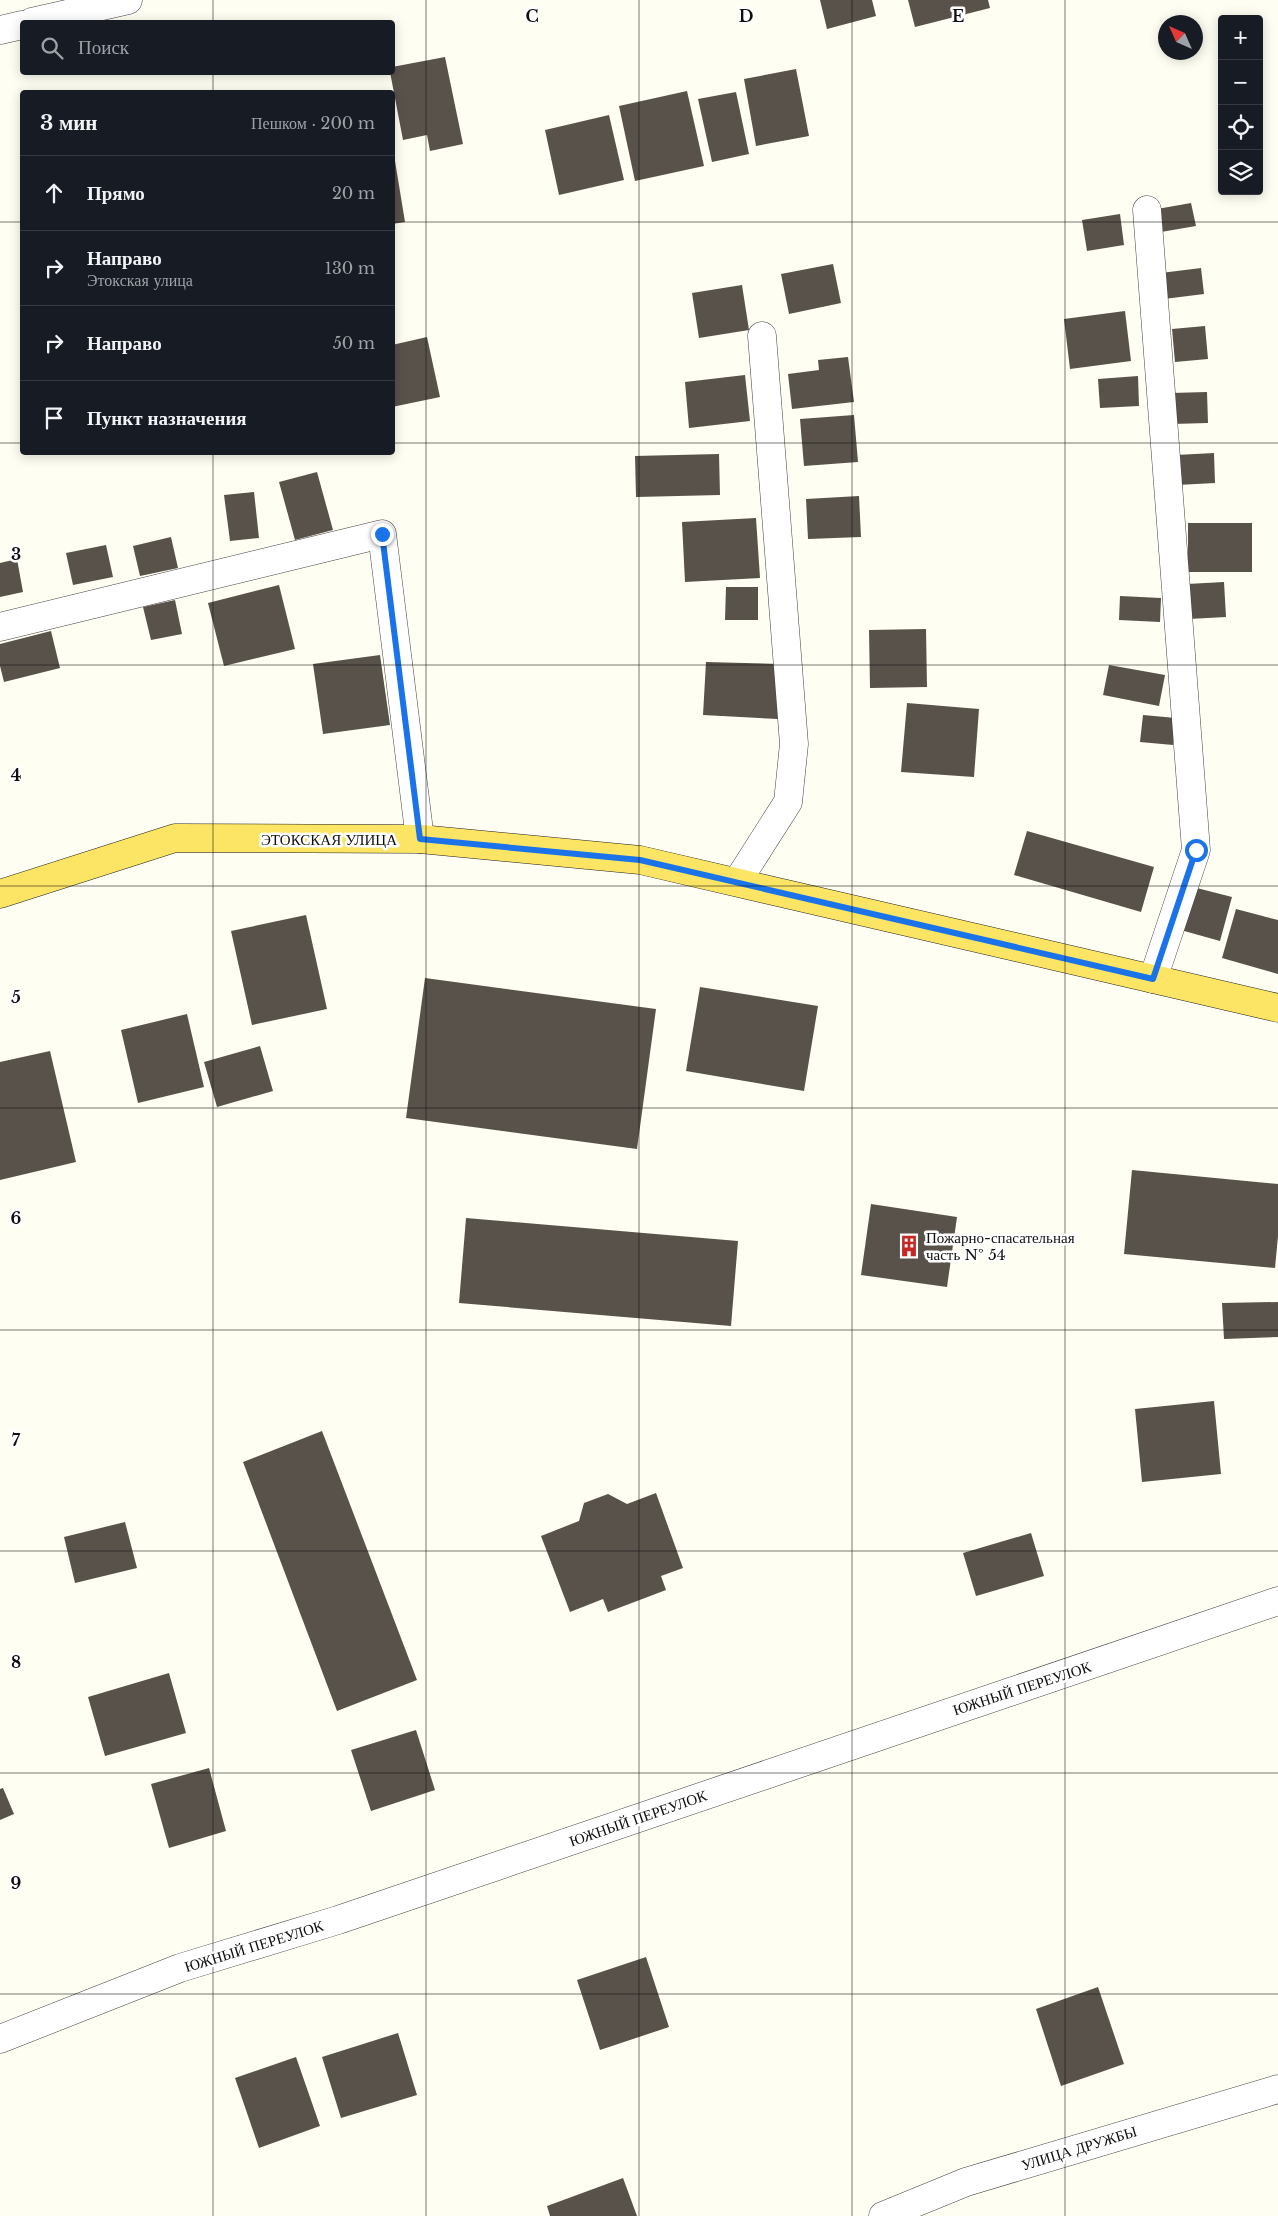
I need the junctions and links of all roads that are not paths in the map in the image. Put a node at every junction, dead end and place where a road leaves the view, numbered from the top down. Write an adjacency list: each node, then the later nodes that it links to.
1 (128, 0): 2 (street)
2 (41, 20)
3 (20, 25): 4 (street)
4 (0, 30)
5 (1147, 210): 11 (street)
6 (762, 336): 9 (street)
7 (0, 627): 8 (street)
8 (420, 839): 9 (main road, ЭТОКСКАЯ УЛИЦА); 10 (main road, ЭТОКСКАЯ УЛИЦА)
9 (737, 882): 11 (main road, ЭТОКСКАЯ УЛИЦА)
10 (0, 894)
11 (1153, 979): 12 (main road, ЭТОКСКАЯ УЛИЦА)
12 (1278, 1008)
13 (1278, 1601): 14 (street, ЮЖНЫЙ ПЕРЕУЛОК)
14 (0, 2039)
15 (1278, 2089): 16 (street, УЛИЦА ДРУЖБЫ)
16 (883, 2216)

